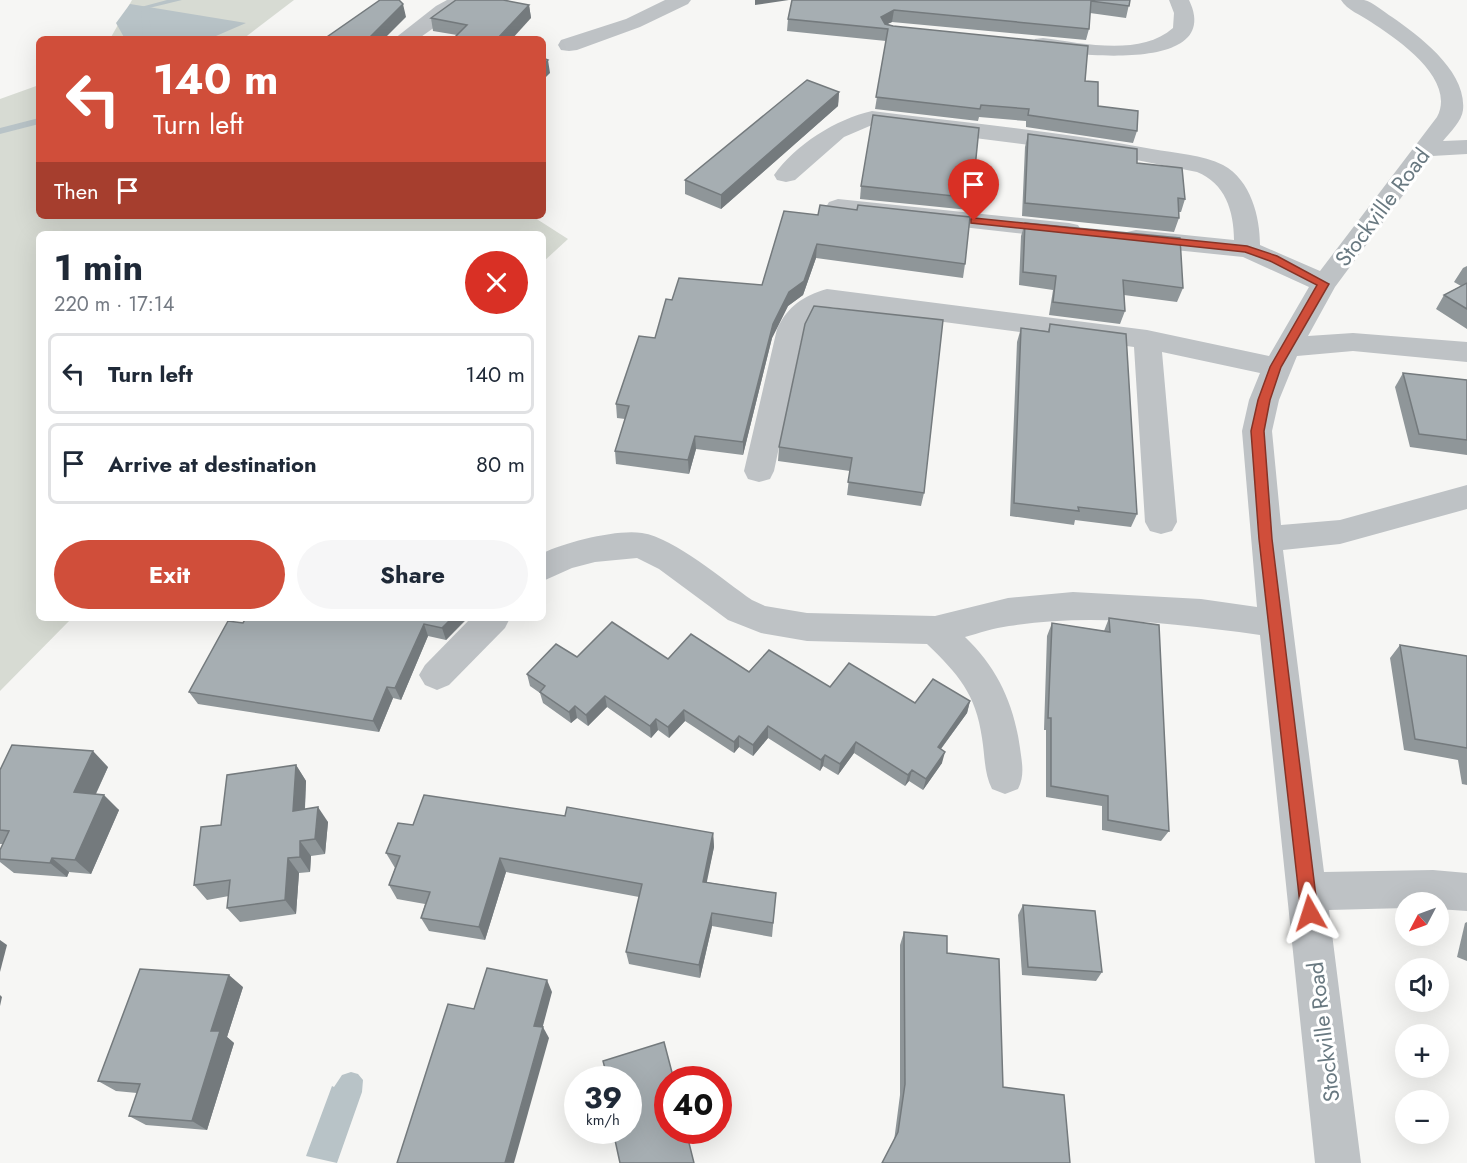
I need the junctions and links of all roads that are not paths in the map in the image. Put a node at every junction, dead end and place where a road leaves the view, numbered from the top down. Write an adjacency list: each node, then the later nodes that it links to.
1 (463, 0): 5 (street)
2 (681, 0): 7 (street)
3 (1179, 0): 6 (street)
4 (1351, 0): 9 (street, Stockville Road)
5 (409, 36)
6 (1025, 42)
7 (569, 45)
8 (1467, 147): 9 (street)
9 (1426, 149): 13 (street, Stockville Road)
10 (786, 175): 12 (street)
11 (838, 207): 12 (street)
12 (1247, 249): 13 (street)
13 (1324, 284): 16 (street, Stockville Road)
14 (1147, 339): 16 (street); 17 (street); 19 (street)
15 (1467, 352): 16 (street)
16 (1281, 357): 20 (street, Stockville Road)
17 (759, 471)
18 (1467, 497): 20 (street)
19 (1161, 522)
20 (1266, 539): 23 (street, Stockville Road)
21 (546, 566): 24 (street)
22 (490, 621): 25 (street)
23 (1277, 623): 24 (street); 27 (street, Stockville Road)
24 (935, 630): 26 (street)
25 (437, 675)
26 (1005, 777)
27 (1307, 891): 28 (street); 29 (street, Stockville Road)
28 (1467, 892)
29 (1338, 1163)

